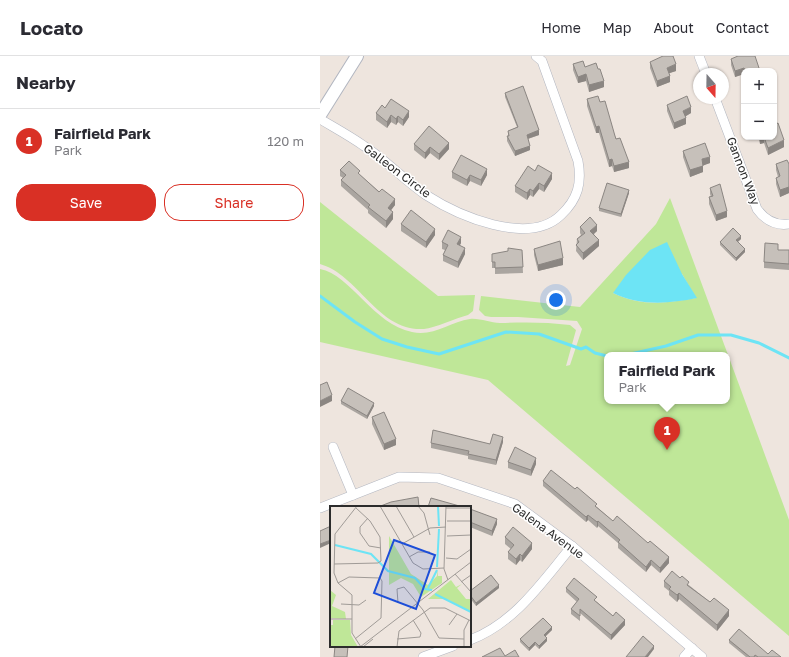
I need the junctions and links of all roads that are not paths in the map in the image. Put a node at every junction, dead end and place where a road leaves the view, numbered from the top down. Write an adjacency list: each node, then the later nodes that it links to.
1 (357, 56): 6 (street)
2 (536, 56): 7 (street, Galleon Circle)
3 (699, 56): 4 (street)
4 (704, 68)
5 (717, 104): 8 (street, Gannon Way)
6 (320, 115)
7 (320, 119)
8 (789, 224)
9 (333, 447): 10 (street)
10 (353, 495): 11 (street, Galena Avenue); 12 (street, Galena Avenue)
11 (320, 508)
12 (572, 546): 13 (street); 15 (street, Galena Avenue)
13 (471, 640)
14 (450, 647): 16 (street)
15 (692, 648): 17 (street); 18 (street, Galena Avenue)
16 (423, 657)
17 (684, 657)
18 (702, 657)

